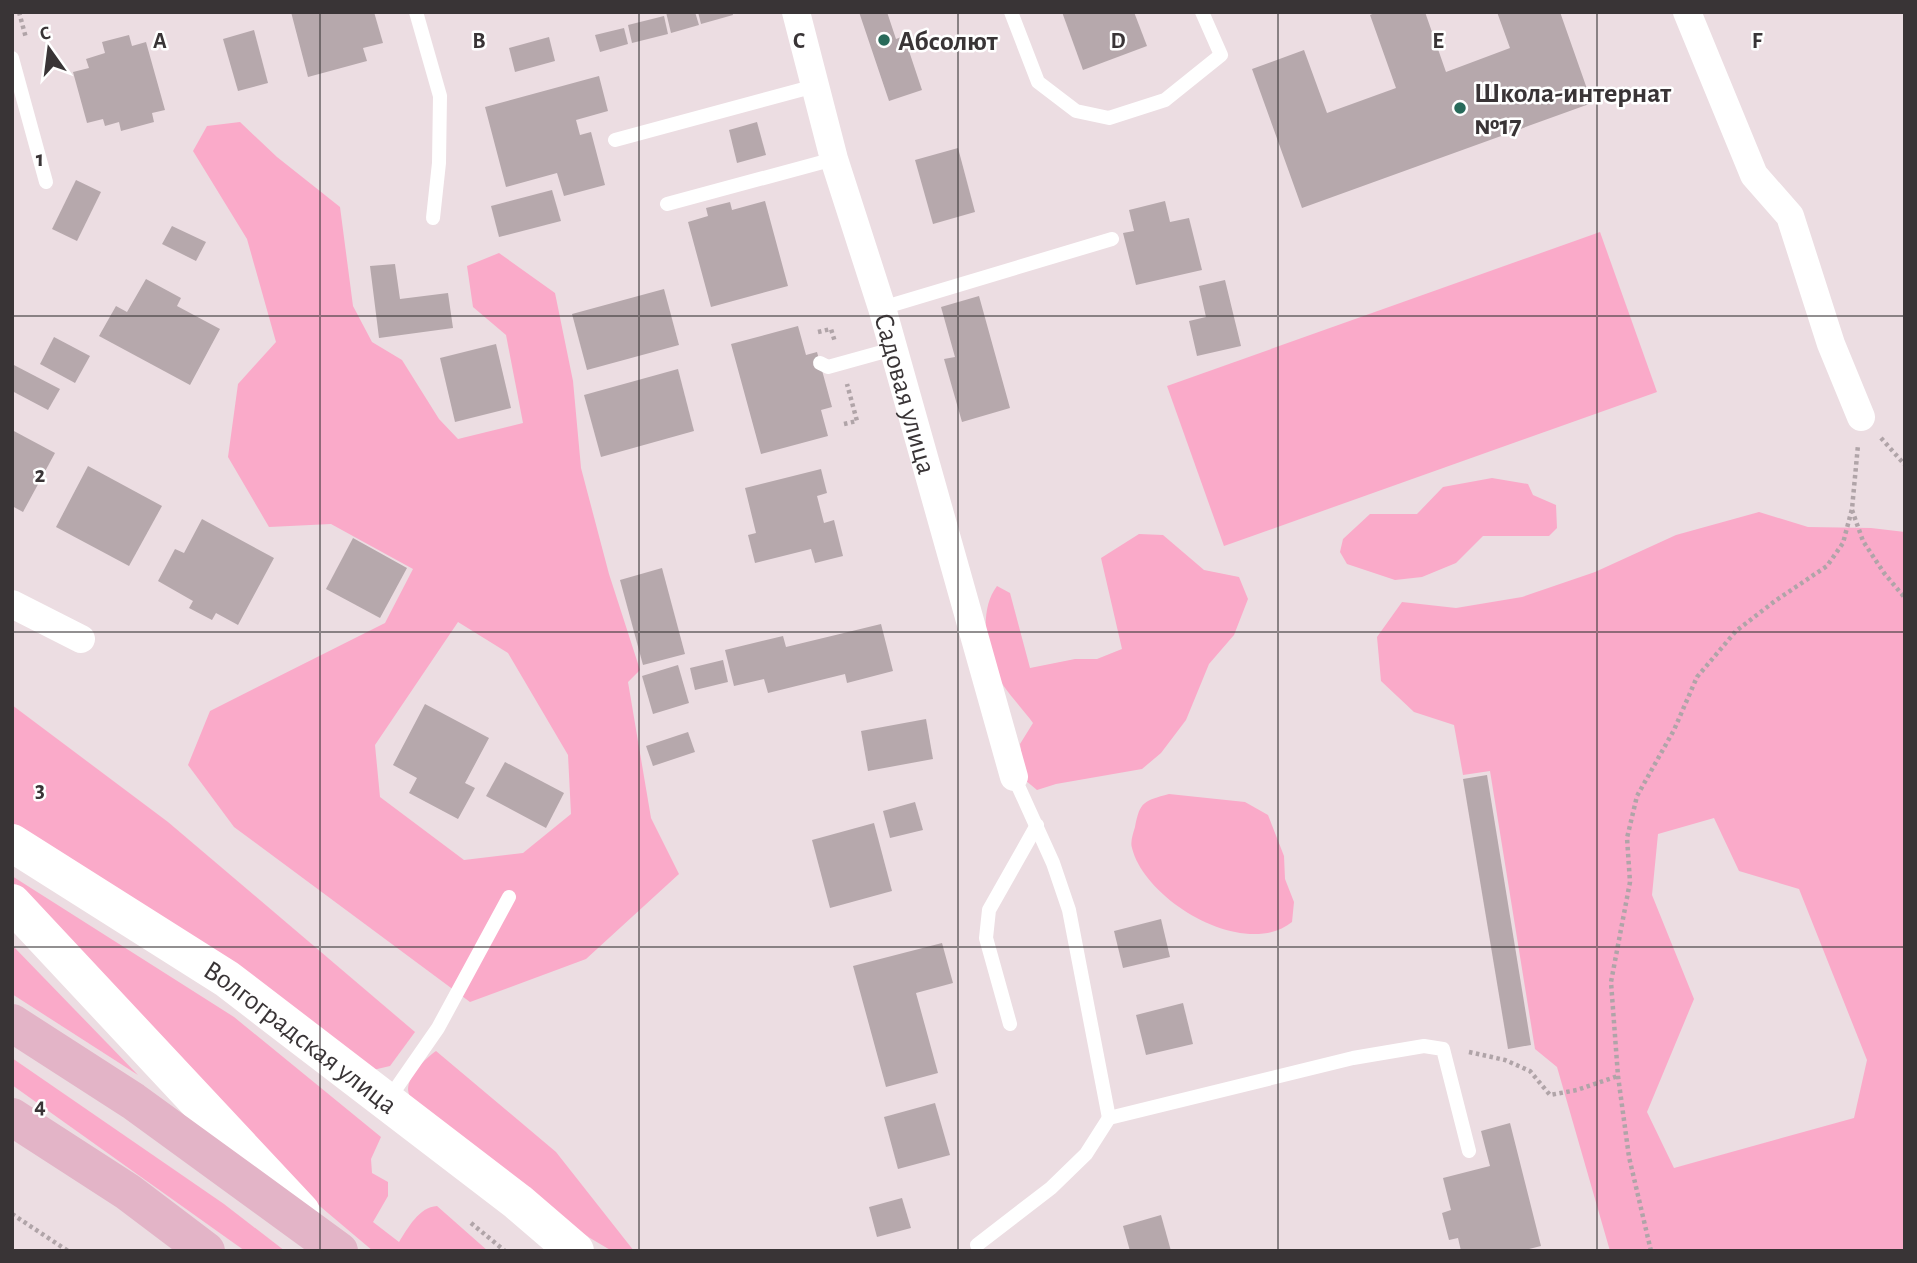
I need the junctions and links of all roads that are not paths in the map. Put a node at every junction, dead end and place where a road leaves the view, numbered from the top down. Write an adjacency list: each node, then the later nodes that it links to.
1 (416, 12): 12 (lane)
2 (796, 12): 7 (street, Садовая улица)
3 (1011, 12): 4 (lane)
4 (1202, 12)
5 (1687, 12): 17 (street)
6 (12, 58): 10 (lane)
7 (815, 86): 8 (lane); 9 (street, Садовая улица)
8 (615, 140)
9 (834, 159): 11 (lane); 14 (street, Садовая улица)
10 (46, 182)
11 (667, 204)
12 (433, 218)
13 (1112, 239): 14 (lane)
14 (882, 308): 15 (street, Садовая улица)
15 (893, 349): 16 (lane); 20 (street, Садовая улица)
16 (820, 363)
17 (1861, 417)
18 (12, 604): 19 (street)
19 (82, 639)
20 (1014, 777): 21 (lane)
21 (1037, 825): 26 (lane); 29 (lane)
22 (12, 843): 27 (main road, Волгоградская улица)
23 (509, 897): 27 (lane)
24 (12, 903): 32 (main road)
25 (12, 1023): 32 (main road)
26 (1010, 1024)
27 (387, 1101): 34 (main road, Волгоградская улица)
28 (12, 1117): 33 (main road)
29 (1109, 1118): 30 (lane); 31 (lane)
30 (1469, 1151)
31 (977, 1245)
32 (335, 1247)
33 (206, 1251)
34 (575, 1251)

